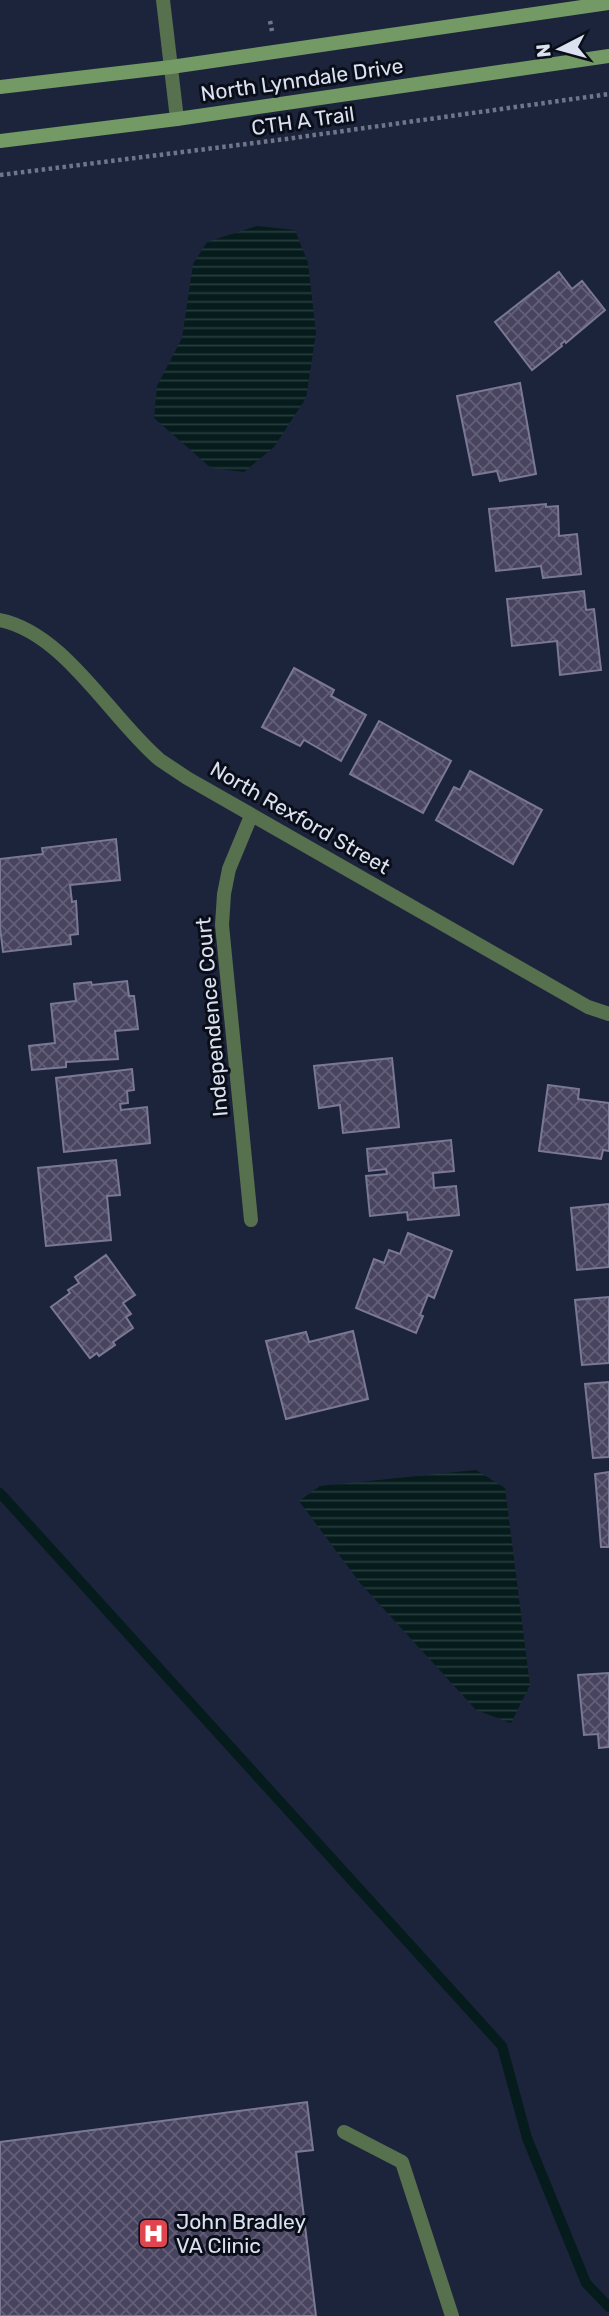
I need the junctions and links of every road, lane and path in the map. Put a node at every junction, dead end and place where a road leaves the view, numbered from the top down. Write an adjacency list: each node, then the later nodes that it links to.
1 (163, 0): 4 (street)
2 (609, 3): 4 (main road, North Lynndale Drive)
3 (609, 56): 7 (main road, North Lynndale Drive)
4 (171, 67): 5 (main road, North Lynndale Drive); 7 (street)
5 (0, 87)
6 (609, 94): 9 (path, CTH A Trail)
7 (177, 119): 8 (main road, North Lynndale Drive)
8 (0, 141)
9 (0, 175)
10 (0, 620): 11 (street, North Rexford Street)
11 (251, 816): 12 (street, North Rexford Street); 13 (street, Independence Court)
12 (609, 1014)
13 (251, 1220)
14 (344, 2132): 15 (street)
15 (452, 2316)

